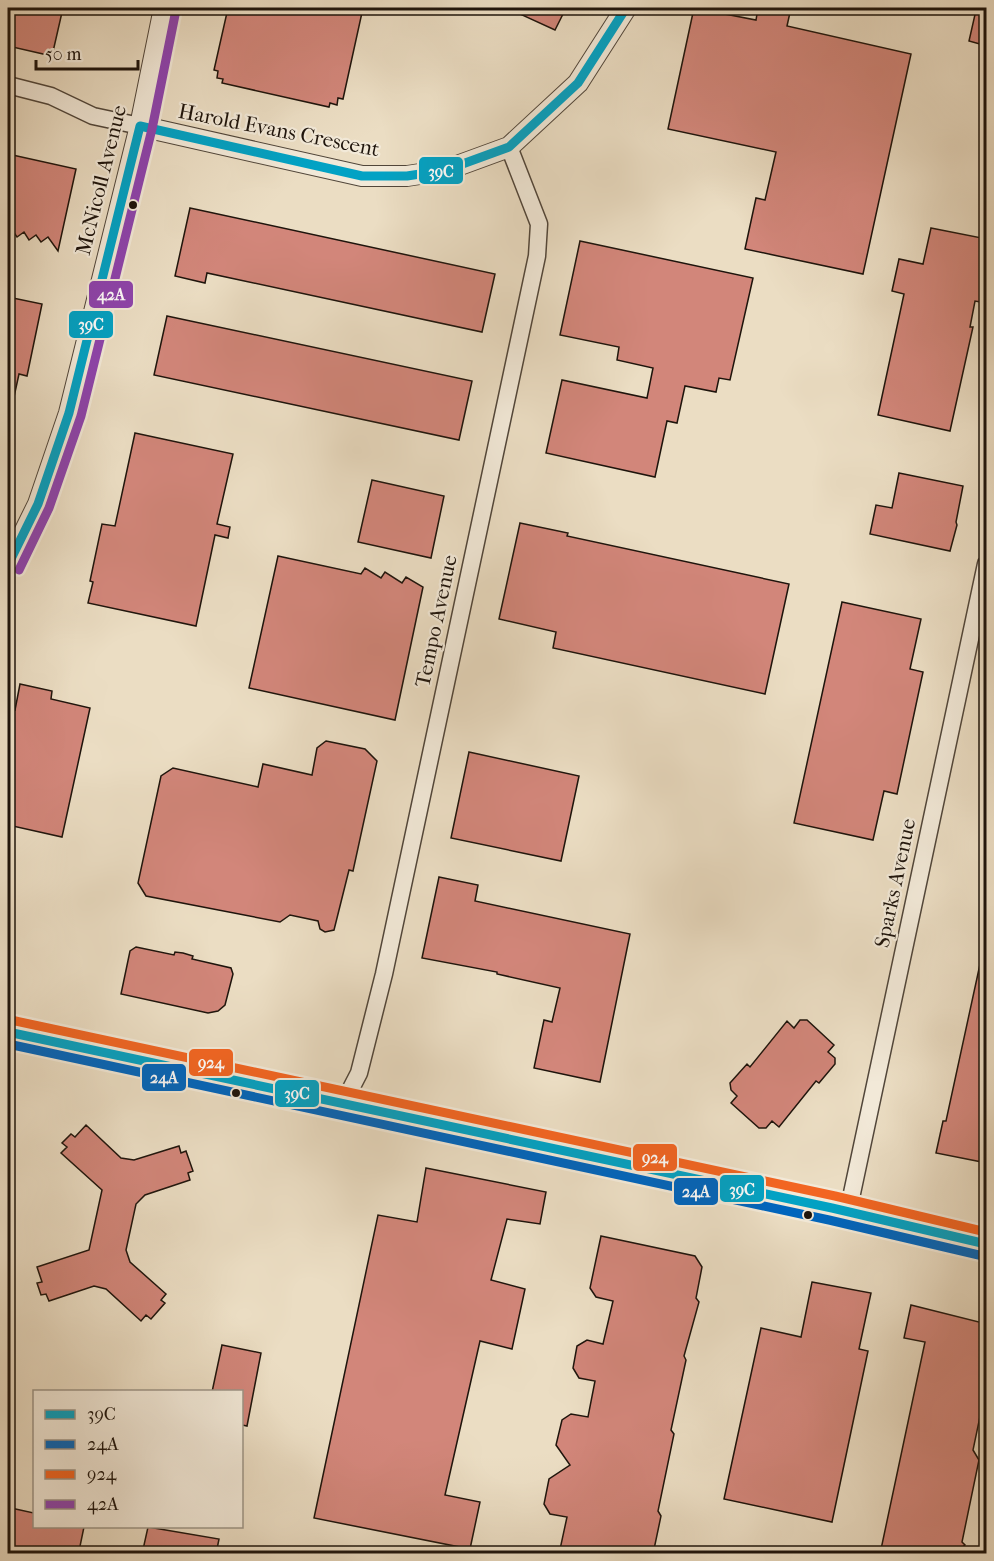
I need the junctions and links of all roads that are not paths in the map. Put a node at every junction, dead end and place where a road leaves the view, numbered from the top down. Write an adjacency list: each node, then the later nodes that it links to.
1 (164, 8): 4 (street, McNicoll Avenue)
2 (626, 8): 5 (street, Harold Evans Crescent)
3 (8, 85): 4 (street)
4 (140, 126): 5 (street, Harold Evans Crescent); 7 (street, McNicoll Avenue)
5 (508, 147): 9 (street, Tempo Avenue)
6 (987, 564): 10 (street, Sparks Avenue)
7 (8, 565)
8 (8, 1032): 9 (main road)
9 (343, 1104): 10 (main road)
10 (848, 1212): 11 (main road)
11 (987, 1244)

